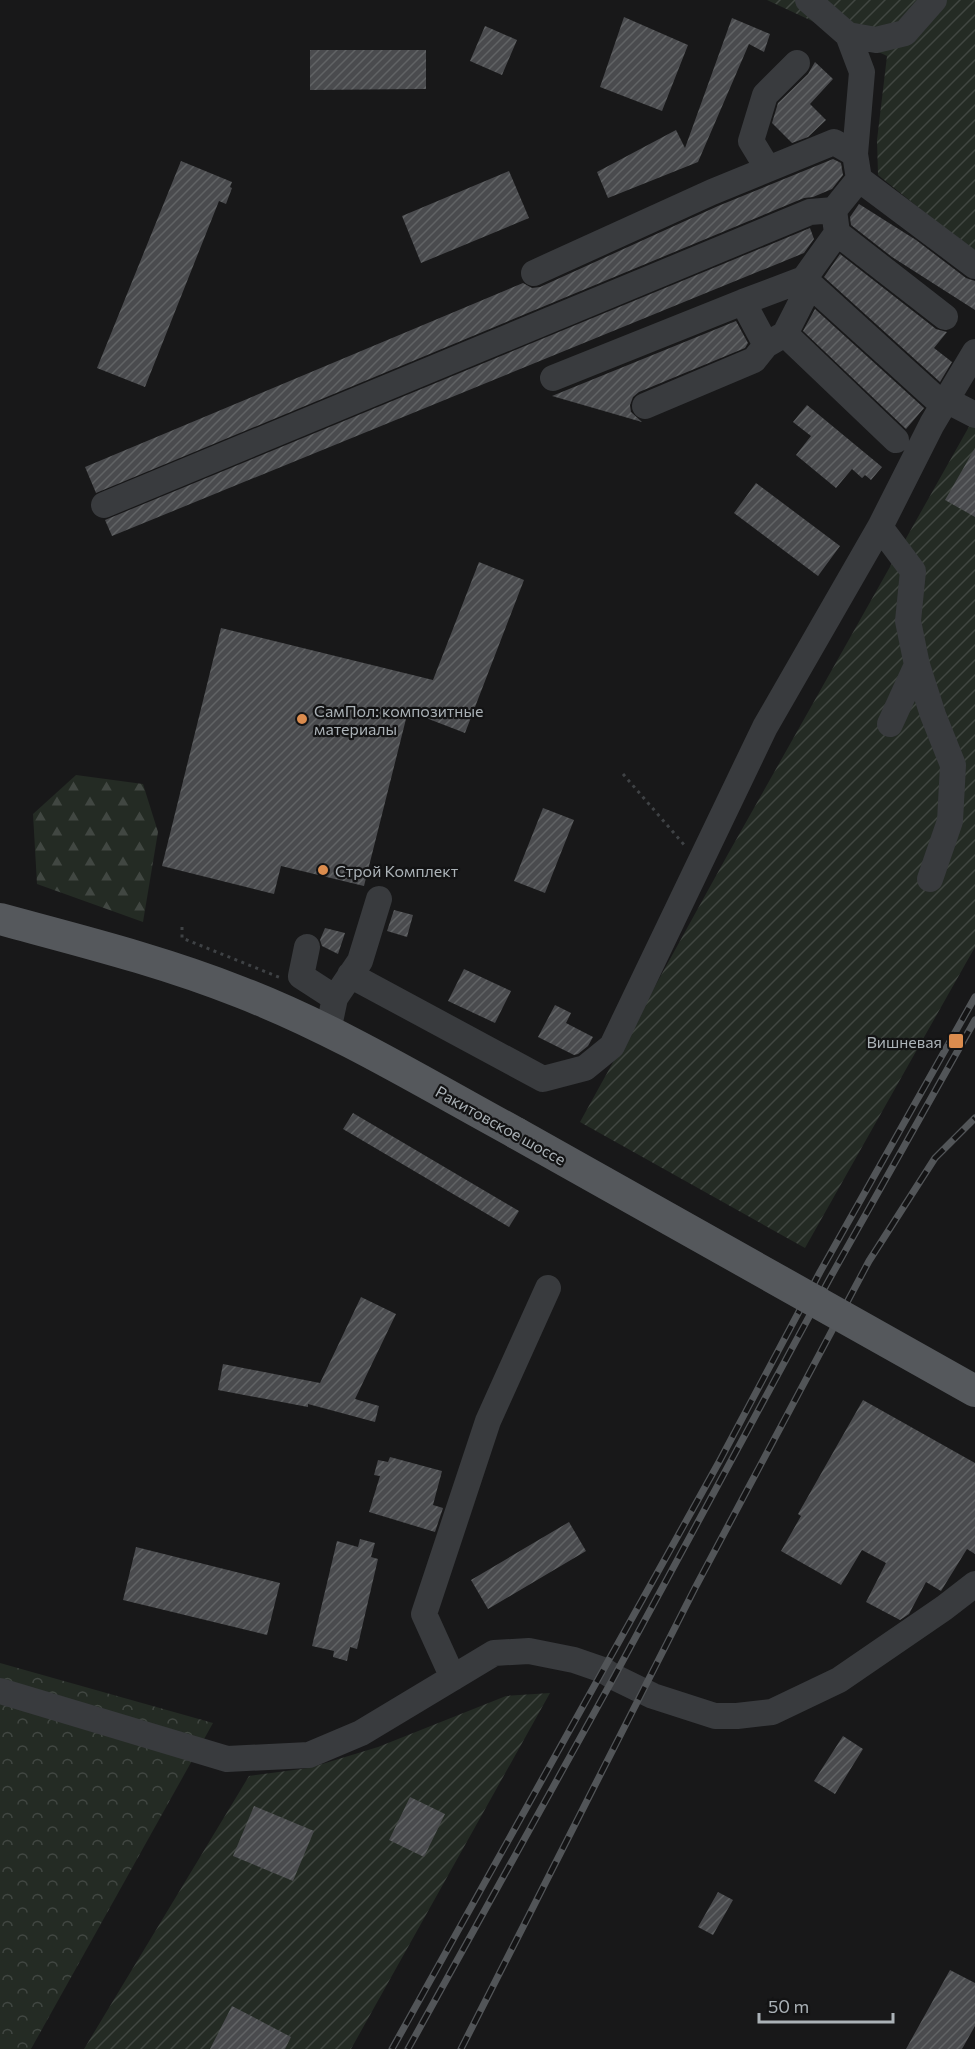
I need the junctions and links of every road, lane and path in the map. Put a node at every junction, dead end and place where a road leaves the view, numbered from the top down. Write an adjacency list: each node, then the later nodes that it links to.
1 (808, 0): 3 (street)
2 (934, 0): 3 (street)
3 (848, 35): 5 (street)
4 (797, 63): 6 (street)
5 (855, 153): 6 (street); 7 (street)
6 (768, 169): 10 (street)
7 (859, 179): 8 (street); 9 (street)
8 (835, 222): 11 (street); 13 (street); 21 (street)
9 (975, 266)
10 (534, 273)
11 (807, 282): 12 (street); 14 (street); 17 (street)
12 (743, 302): 14 (street); 16 (street)
13 (945, 317)
14 (776, 339): 18 (street); 20 (street)
15 (975, 352): 17 (street)
16 (553, 378)
17 (945, 402): 19 (street); 22 (street)
18 (645, 406)
19 (975, 415)
20 (896, 440)
21 (104, 505)
22 (880, 527): 23 (street); 26 (street)
23 (917, 665): 24 (street); 27 (street)
24 (890, 724)
25 (623, 774): 26 (path)
26 (700, 864): 32 (street)
27 (930, 879)
28 (379, 899): 32 (street)
29 (0, 919): 35 (main road, Ракитовское шоссе)
30 (182, 927): 33 (path)
31 (307, 947): 33 (street)
32 (350, 975): 34 (street)
33 (301, 976): 34 (street)
34 (335, 998): 35 (street)
35 (328, 1031): 37 (main road, Ракитовское шоссе, bridge)
36 (548, 1288): 39 (street)
37 (975, 1391)
38 (975, 1584): 39 (street)
39 (453, 1678): 40 (street)
40 (0, 1691)

